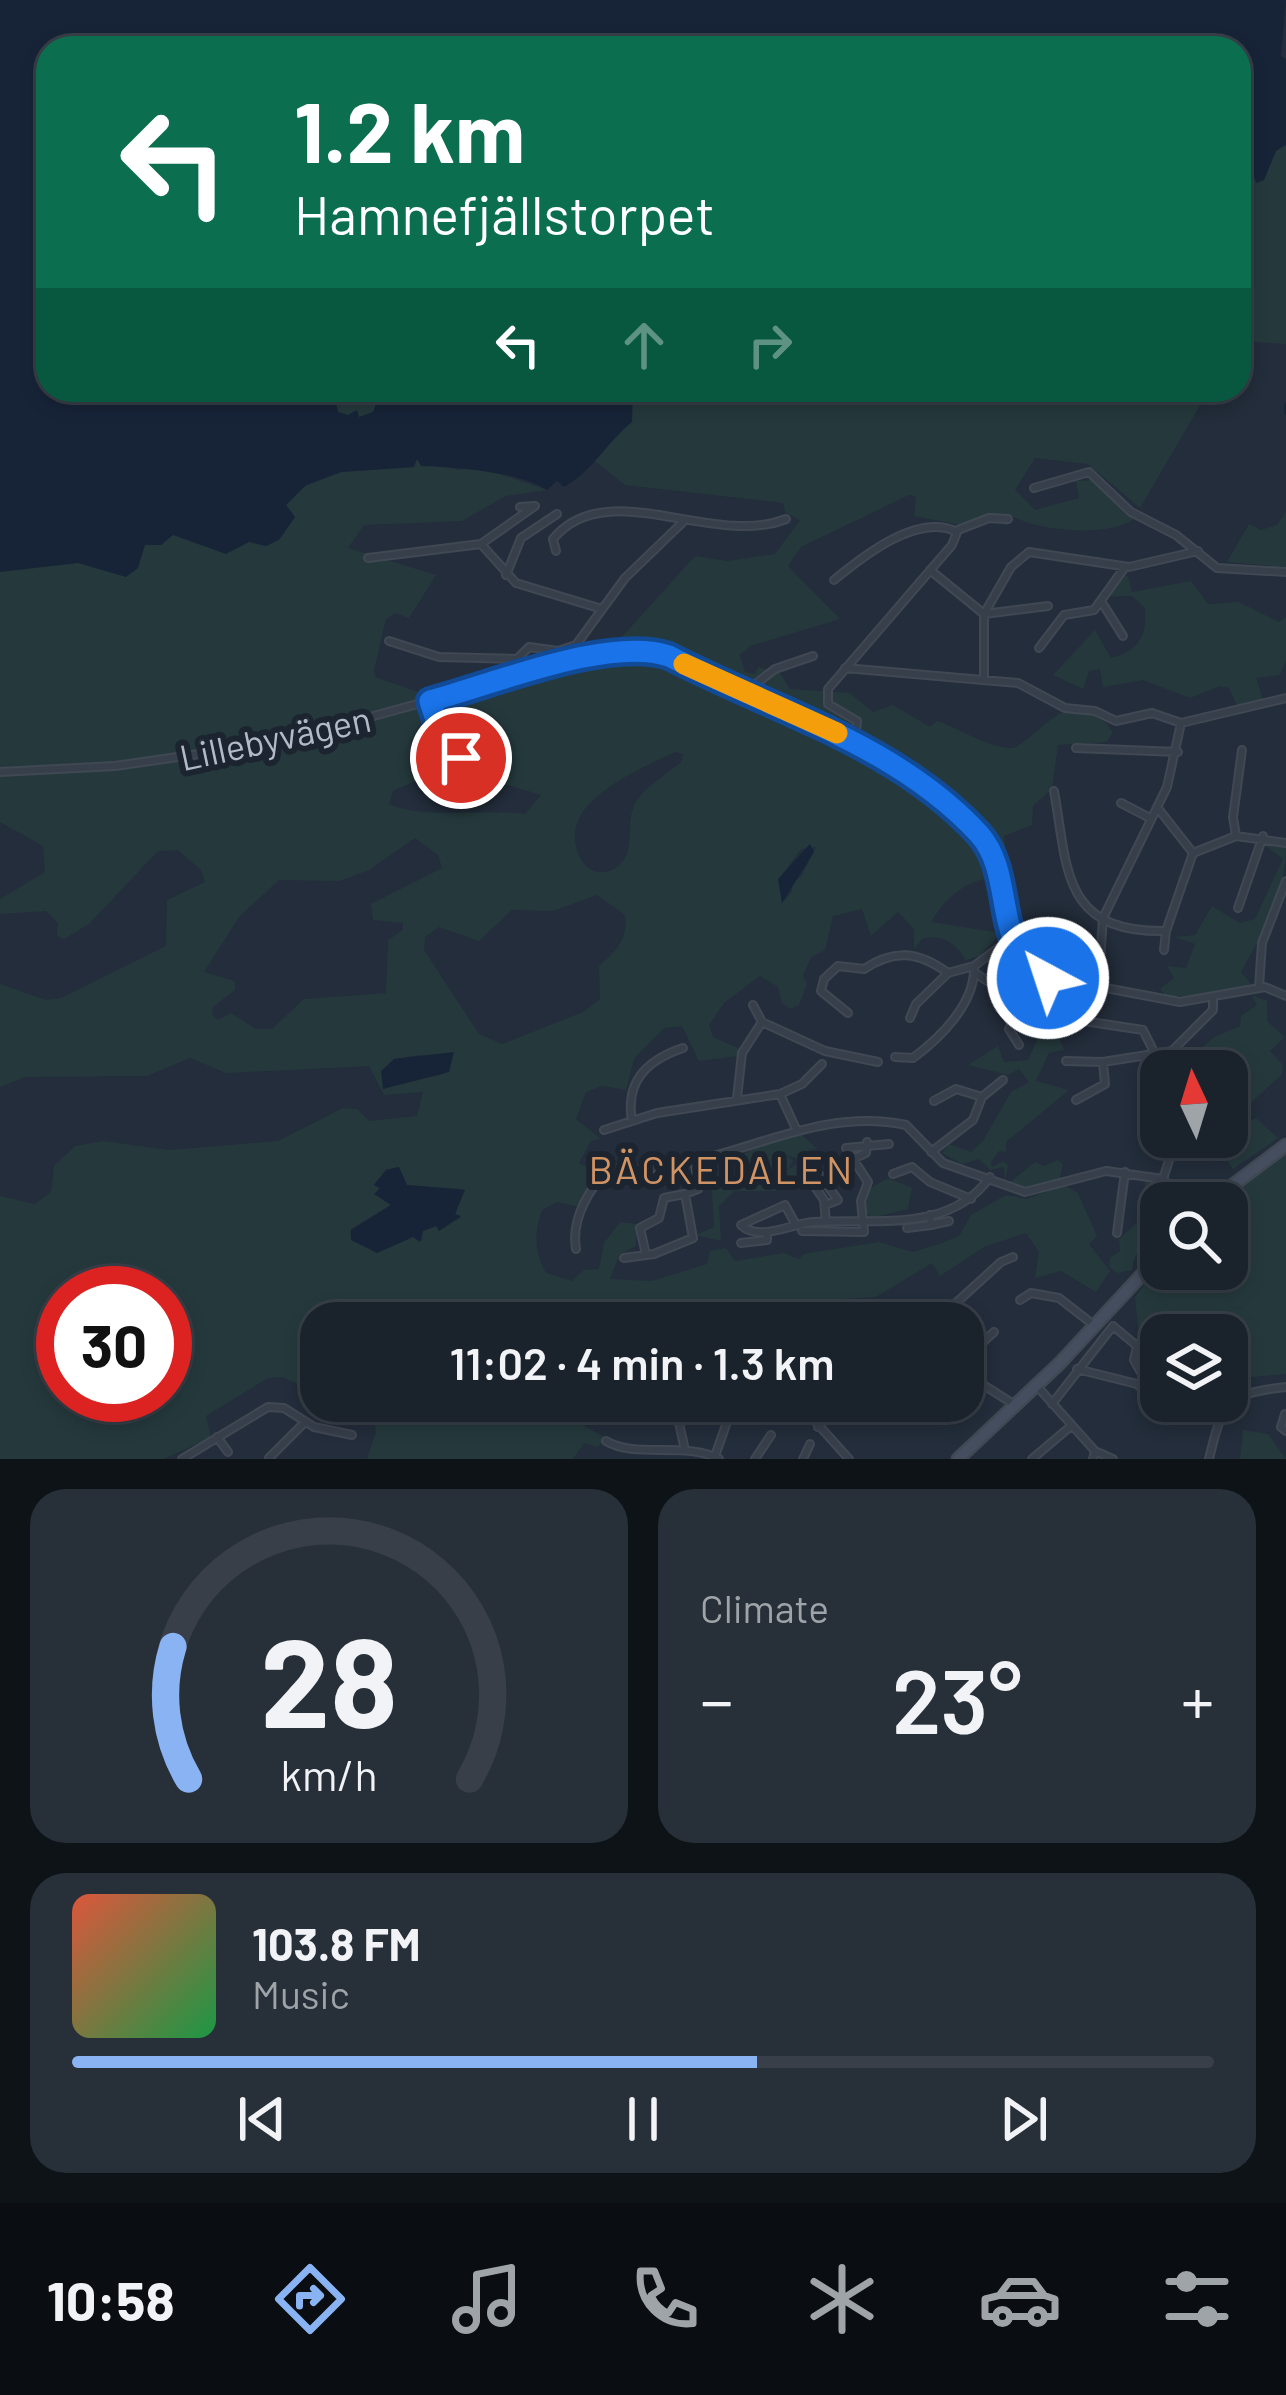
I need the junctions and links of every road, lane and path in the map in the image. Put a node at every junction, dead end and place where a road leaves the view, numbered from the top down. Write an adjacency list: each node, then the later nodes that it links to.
1 (1034, 488): 10 (street)
2 (520, 507): 8 (street)
3 (556, 514): 15 (street)
4 (786, 519): 6 (street)
5 (1008, 519): 7 (street)
6 (682, 523): 9 (street); 19 (street)
7 (957, 532): 13 (street); 16 (street)
8 (482, 544): 11 (street); 15 (street)
9 (556, 551)
10 (1198, 551): 12 (street); 14 (street)
11 (368, 558)
12 (1124, 567): 17 (street); 20 (street)
13 (930, 570): 20 (street); 26 (street)
14 (1286, 572)
15 (506, 575): 19 (street)
16 (834, 580)
17 (1101, 601): 21 (street); 23 (street)
18 (1048, 606): 20 (street)
19 (602, 609): 25 (street)
20 (985, 614): 28 (street)
21 (1123, 636)
22 (389, 641): 25 (street)
23 (1040, 647)
24 (813, 656): 29 (street)
25 (517, 659): 27 (street)
26 (845, 668): 28 (street); 33 (street)
27 (515, 677): 29 (street, Lillebyvägen); 31 (street, Lillebyvägen)
28 (984, 680): 32 (street)
29 (744, 693): 33 (street, Lillebyvägen)
30 (1286, 698): 32 (street)
31 (430, 701): 37 (street); 38 (street, Lillebyvägen)
32 (1180, 723): 36 (street)
33 (854, 740): 52 (street, Lillebyvägen)
34 (1076, 748): 36 (street)
35 (1243, 750): 43 (street)
36 (1178, 752): 41 (street)
37 (461, 758)
38 (0, 772)
39 (1054, 791): 49 (street)
40 (1121, 803): 42 (street)
41 (1157, 807): 42 (street); 46 (street)
42 (1150, 818): 49 (street)
43 (1236, 836): 44 (street); 46 (street)
44 (1262, 836): 45 (street); 48 (street)
45 (1286, 843)
46 (1193, 853): 51 (street)
47 (1286, 881): 57 (street)
48 (1238, 908)
49 (1103, 918): 51 (street); 58 (street)
50 (1038, 922): 56 (street)
51 (1166, 931): 53 (street)
52 (1012, 938): 54 (street); 56 (street, Lillebyvägen)
53 (1164, 950)
54 (974, 969): 55 (street); 66 (street); 71 (street)
55 (948, 973): 62 (street); 63 (street)
56 (1042, 976): 58 (street)
57 (1259, 987): 59 (street); 60 (street)
58 (1098, 988): 60 (street)
59 (1286, 996)
60 (1213, 999): 69 (street)
61 (753, 1005): 65 (street)
62 (848, 1013)
63 (910, 1018)
64 (1084, 1021): 68 (street)
65 (762, 1022): 73 (street); 79 (street)
66 (1019, 1045)
67 (683, 1048): 82 (street)
68 (1153, 1050)
69 (1170, 1050)
70 (1140, 1056): 74 (street)
71 (895, 1057)
72 (1066, 1061): 74 (street)
73 (878, 1062)
74 (1103, 1062): 80 (street)
75 (823, 1064): 77 (street)
76 (1004, 1080): 78 (street)
77 (780, 1094): 79 (street); 84 (street)
78 (982, 1097): 81 (street); 88 (street)
79 (737, 1098): 82 (street)
80 (1076, 1100)
81 (934, 1101)
82 (632, 1121): 83 (street)
83 (604, 1130)
84 (797, 1130): 88 (street); 91 (street)
85 (867, 1142): 86 (street); 90 (street); 90 (street)
86 (890, 1144)
87 (1286, 1144): 97 (street)
88 (932, 1152): 94 (street)
89 (1170, 1158): 95 (street)
90 (853, 1159): 104 (street)
91 (695, 1163): 98 (street); 110 (street)
92 (1125, 1172): 94 (street); 95 (street); 108 (street)
93 (893, 1174): 99 (street)
94 (990, 1177): 99 (street)
95 (1163, 1179): 96 (street)
96 (1166, 1182)
97 (1236, 1182)
98 (686, 1194): 111 (street); 111 (street)
99 (971, 1198): 101 (street)
100 (825, 1205): 100 (street); 103 (street)
101 (931, 1220): 102 (street); 104 (street); 106 (street)
102 (949, 1221)
103 (826, 1222): 104 (street); 105 (street)
104 (864, 1225): 105 (street)
105 (799, 1228): 107 (street); 107 (street)
106 (908, 1228)
107 (767, 1232): 109 (street)
108 (1118, 1233)
109 (741, 1243)
110 (576, 1249)
111 (646, 1255): 113 (street)
112 (1013, 1257): 116 (street)
113 (624, 1258)
114 (1140, 1277): 117 (street)
115 (1020, 1300): 117 (street)
116 (959, 1302)
117 (1095, 1326): 125 (street)
118 (994, 1332): 119 (street)
119 (984, 1341)
120 (1140, 1364): 121 (street)
121 (1137, 1365): 122 (street); 123 (street)
122 (1077, 1369): 126 (street); 128 (street)
123 (1140, 1369)
124 (984, 1385): 129 (street)
125 (1036, 1385): 128 (street); 129 (street)
126 (1140, 1387)
127 (1286, 1387): 159 (street)
128 (1052, 1404): 138 (street)
129 (1015, 1405): 156 (street)
130 (1285, 1414): 140 (street)
131 (300, 1418): 143 (street)
132 (303, 1422): 150 (street)
133 (307, 1422): 141 (street)
134 (727, 1422): 151 (street)
135 (814, 1422): 139 (street)
136 (823, 1422): 139 (street)
137 (679, 1423): 146 (street)
138 (1071, 1426): 149 (street); 157 (street)
139 (818, 1427): 155 (street)
140 (1286, 1431)
141 (352, 1435)
142 (771, 1435): 153 (street)
143 (217, 1437): 147 (street); 152 (street)
144 (606, 1441): 148 (street)
145 (810, 1444): 154 (street)
146 (685, 1450): 148 (street); 151 (street)
147 (228, 1452)
148 (647, 1455)
149 (1094, 1455): 158 (street)
150 (269, 1457)
151 (717, 1458)
152 (182, 1459)
153 (755, 1459)
154 (803, 1459)
155 (848, 1459)
156 (958, 1459)
157 (1032, 1459)
158 (1113, 1459)
159 (1209, 1459)

